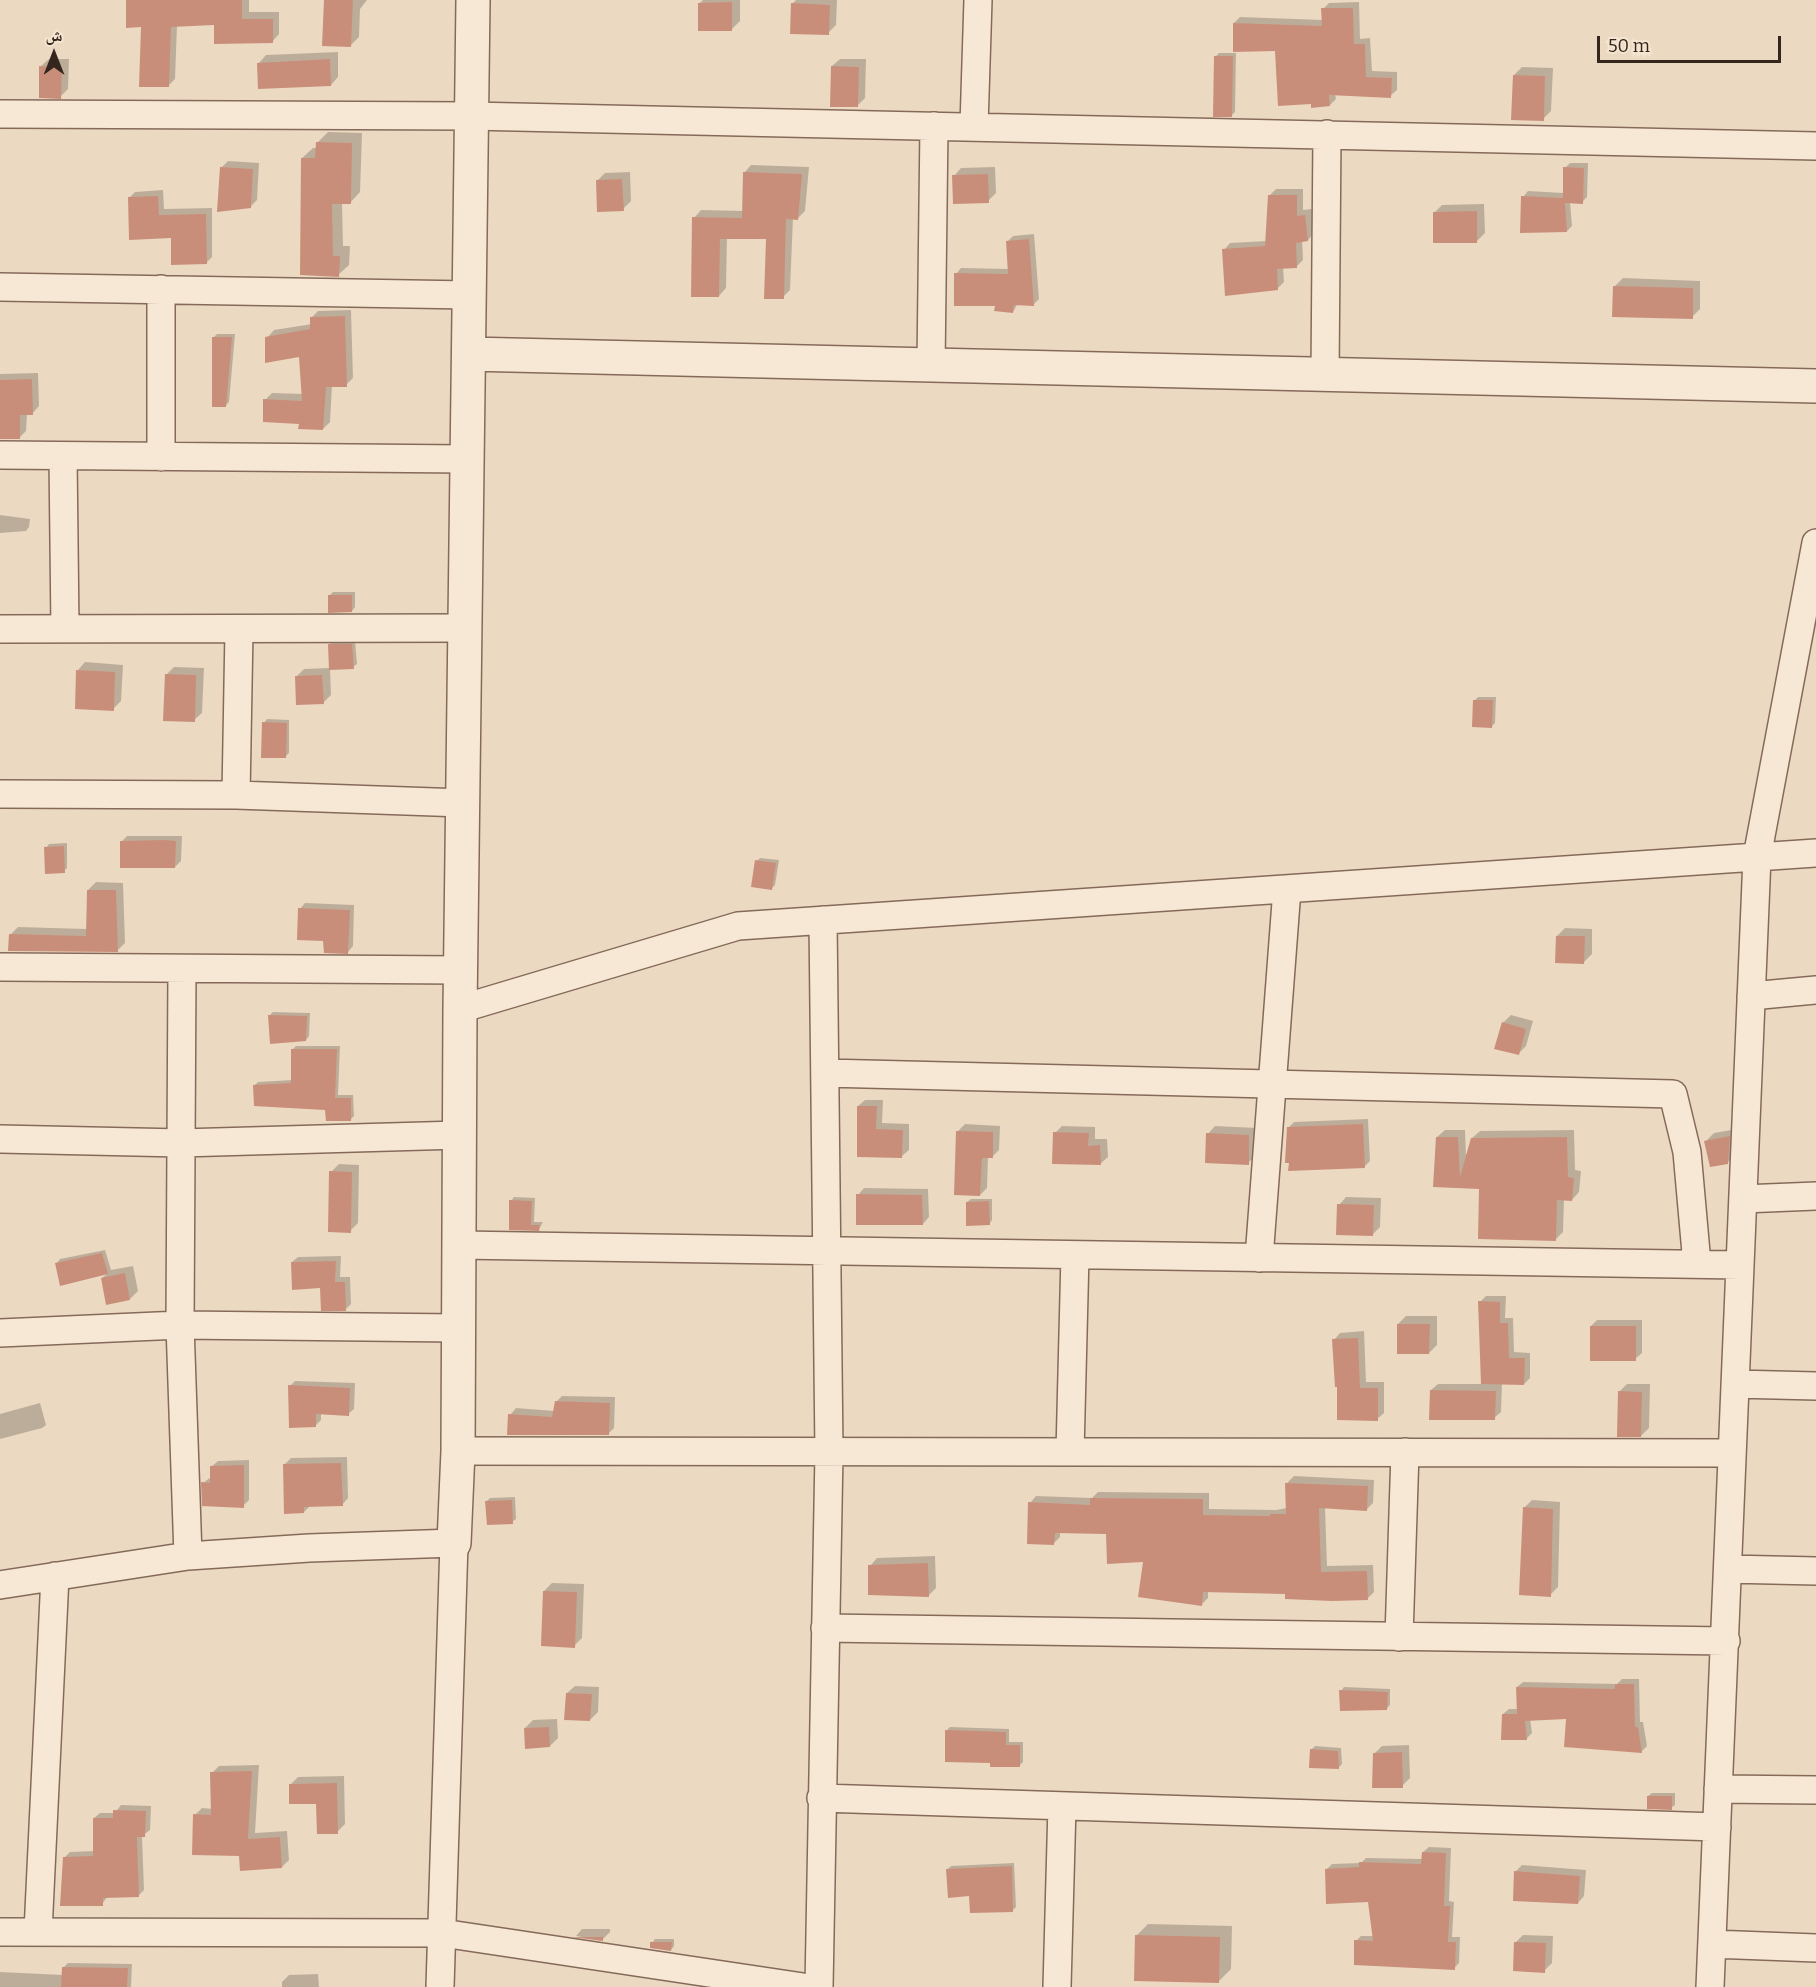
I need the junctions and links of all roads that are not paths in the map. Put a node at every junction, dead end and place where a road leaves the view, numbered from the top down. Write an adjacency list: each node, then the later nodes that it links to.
1 (472, 0): 4 (street)
2 (978, 0): 6 (street)
3 (0, 114): 4 (street)
4 (471, 116): 5 (street); 11 (street)
5 (933, 126): 6 (street); 13 (street)
6 (974, 126): 7 (street)
7 (1327, 134): 8 (street); 14 (street)
8 (1816, 146)
9 (0, 288): 10 (street)
10 (161, 289): 11 (street); 18 (street)
11 (469, 295): 12 (street)
12 (469, 354): 13 (street); 19 (street)
13 (931, 365): 14 (street)
14 (1325, 374): 15 (street)
15 (1816, 386)
16 (0, 455): 17 (street)
17 (63, 456): 18 (street); 23 (street)
18 (161, 457): 19 (street)
19 (467, 459): 21 (street)
20 (1816, 543): 29 (street)
21 (465, 628): 24 (street); 27 (street)
22 (0, 629): 23 (street)
23 (64, 629): 24 (street)
24 (239, 630): 26 (street)
25 (0, 794): 26 (street)
26 (236, 795): 27 (street)
27 (463, 802): 34 (street)
28 (1816, 853): 29 (street)
29 (1757, 857): 30 (street); 36 (street)
30 (1287, 889): 31 (street); 39 (street)
31 (824, 920): 37 (street); 38 (street)
32 (0, 967): 33 (street)
33 (182, 970): 34 (street); 42 (street)
34 (461, 970): 37 (street)
35 (1816, 990): 36 (street)
36 (1751, 996): 44 (street)
37 (460, 1009): 40 (street)
38 (825, 1073): 39 (street); 46 (street)
39 (1272, 1084): 48 (street); 49 (street)
40 (459, 1135): 42 (street); 45 (street)
41 (0, 1138): 42 (street)
42 (181, 1143): 51 (street)
43 (1816, 1196): 44 (street)
44 (1743, 1199): 50 (street)
45 (459, 1245): 46 (street); 52 (street)
46 (827, 1251): 47 (street); 59 (street)
47 (1075, 1255): 48 (street); 57 (street)
48 (1259, 1258): 49 (street)
49 (1697, 1264): 50 (street)
50 (1740, 1264): 54 (street)
51 (180, 1325): 52 (street); 53 (street); 62 (street)
52 (457, 1328): 56 (street)
53 (0, 1332)
54 (1735, 1384): 55 (street); 60 (street)
55 (1816, 1386)
56 (458, 1451): 59 (street); 61 (street)
57 (1070, 1452): 58 (street); 59 (street)
58 (1405, 1452): 60 (street); 68 (street)
59 (829, 1453): 67 (street)
60 (1732, 1453): 63 (street)
61 (454, 1543): 62 (street); 77 (street)
62 (188, 1556): 65 (street)
63 (1728, 1569): 64 (street); 69 (street)
64 (1816, 1571)
65 (56, 1576): 66 (street); 76 (street)
66 (0, 1585)
67 (825, 1628): 68 (street); 72 (street)
68 (1399, 1637): 69 (street)
69 (1726, 1641): 70 (street)
70 (1719, 1789): 71 (street); 74 (street)
71 (1816, 1790)
72 (821, 1798): 73 (street); 82 (street)
73 (1062, 1806): 74 (street); 83 (street)
74 (1716, 1827): 78 (street)
75 (0, 1932): 76 (street)
76 (39, 1932): 77 (street)
77 (442, 1932): 80 (street); 81 (street)
78 (1712, 1944): 79 (street); 84 (street)
79 (1816, 1948)
80 (440, 1987)
81 (803, 1987)
82 (819, 1987)
83 (1057, 1987)
84 (1710, 1987)

